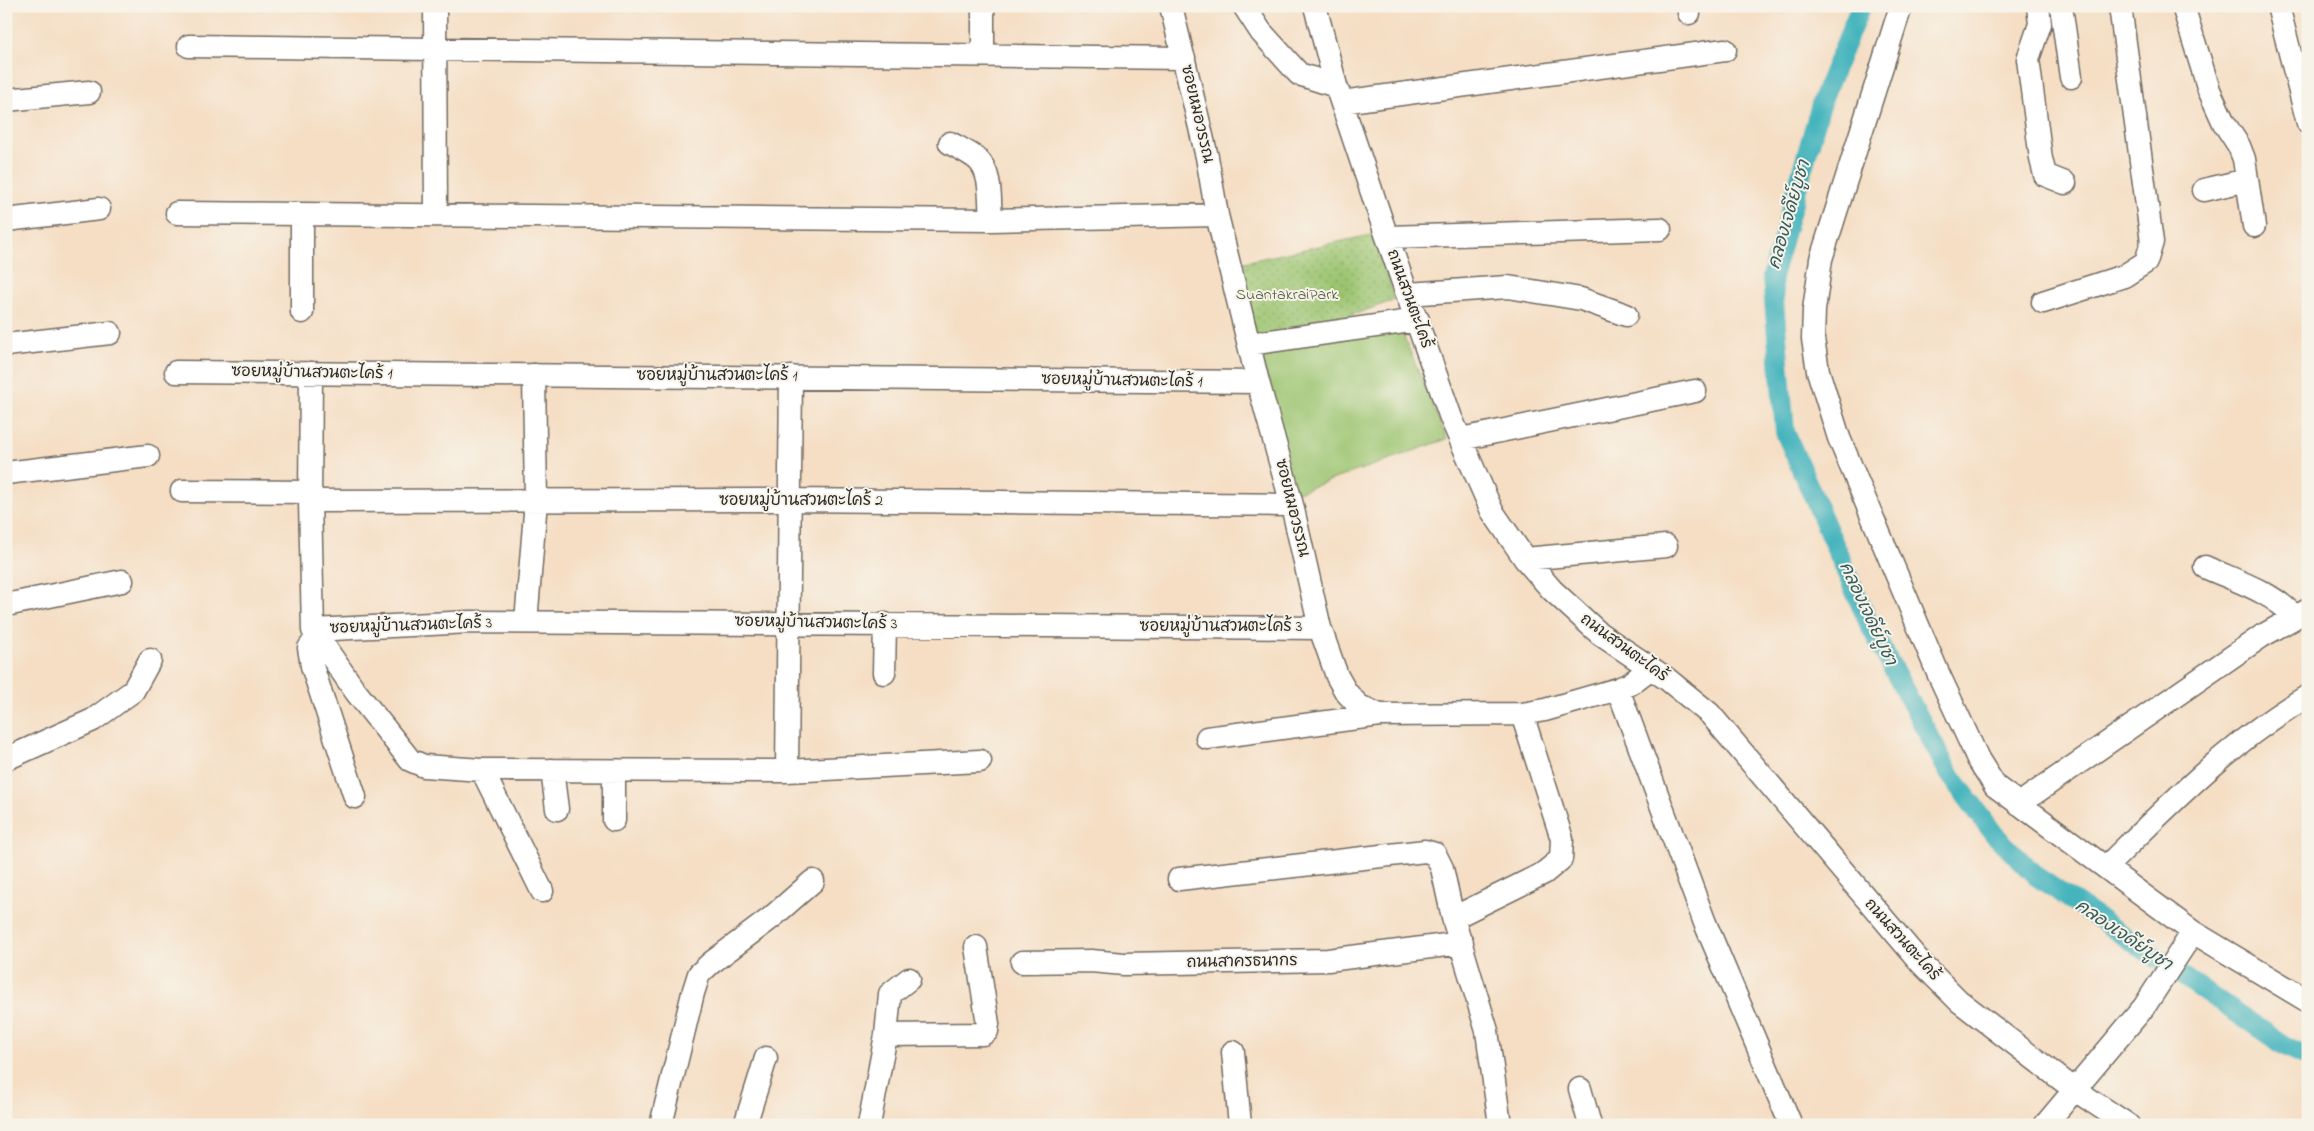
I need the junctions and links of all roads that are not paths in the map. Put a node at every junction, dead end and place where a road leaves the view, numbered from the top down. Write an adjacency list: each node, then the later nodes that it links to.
1 (435, 6): 13 (street)
2 (983, 6): 15 (street)
3 (1171, 6): 16 (street, ซอยหมอวรรณ)
4 (1244, 6): 19 (street)
5 (1315, 6): 19 (street, ถนนสวนตะไคร้)
6 (1901, 6): 84 (street)
7 (2038, 6): 24 (street)
8 (2061, 6): 17 (street)
9 (2120, 6): 37 (street)
10 (2183, 6): 23 (street)
11 (2278, 6): 21 (street)
12 (189, 46): 13 (street)
13 (435, 49): 15 (street); 29 (street)
14 (1725, 50): 19 (street)
15 (983, 56): 16 (street)
16 (1184, 58): 30 (street, ซอยหมอวรรณ)
17 (2071, 77)
18 (89, 92): 20 (street)
19 (1339, 94): 35 (street, ถนนสวนตะไคร้)
20 (6, 100)
21 (2308, 122)
22 (950, 143): 32 (street)
23 (2247, 180): 25 (street); 33 (street)
24 (2065, 183)
25 (2204, 190)
26 (99, 209): 31 (street)
27 (177, 213): 28 (street)
28 (302, 214): 29 (street); 38 (street)
29 (436, 215): 32 (street)
30 (1217, 215): 32 (street); 42 (street, ซอยหมอวรรณ)
31 (6, 220)
32 (991, 220)
33 (2254, 226)
34 (1660, 229): 35 (street)
35 (1386, 237): 36 (street, ถนนสวนตะไคร้)
36 (1408, 294): 39 (street); 40 (street, ถนนสวนตะไคร้)
37 (2043, 302)
38 (302, 312)
39 (1626, 315)
40 (1418, 320): 42 (street); 50 (street, ถนนสวนตะไคร้)
41 (110, 333): 43 (street)
42 (1249, 344): 48 (street, ซอยหมอวรรณ)
43 (6, 345)
44 (176, 372): 45 (street, ซอยหมู่บ้านสวนตะไคร้ 1)
45 (311, 374): 46 (street, ซอยหมู่บ้านสวนตะไคร้ 1); 54 (street)
46 (534, 375): 47 (street, ซอยหมู่บ้านสวนตะไคร้ 1); 56 (street)
47 (791, 377): 48 (street, ซอยหมู่บ้านสวนตะไคร้ 1); 55 (street)
48 (1258, 382): 57 (street, ซอยหมอวรรณ)
49 (1695, 391): 50 (street)
50 (1461, 440): 59 (street, ถนนสวนตะไคร้)
51 (148, 456): 52 (street)
52 (6, 473)
53 (182, 491): 54 (street, ซอยหมู่บ้านสวนตะไคร้ 2)
54 (310, 497): 56 (street, ซอยหมู่บ้านสวนตะไคร้ 2); 68 (street)
55 (789, 500): 56 (street, ซอยหมู่บ้านสวนตะไคร้ 2); 57 (street, ซอยหมู่บ้านสวนตะไคร้ 2); 65 (street)
56 (536, 502): 64 (street)
57 (1292, 505): 67 (street, ซอยหมอวรรณ)
58 (1666, 546): 59 (street)
59 (1525, 559): 70 (street, ถนนสวนตะไคร้)
60 (2205, 567): 63 (street)
61 (122, 581): 62 (street)
62 (6, 605)
63 (2301, 613): 84 (street)
64 (526, 622): 65 (street, ซอยหมู่บ้านสวนตะไคร้ 3); 68 (street, ซอยหมู่บ้านสวนตะไคร้ 3)
65 (790, 623): 66 (street, ซอยหมู่บ้านสวนตะไคร้ 3); 82 (street)
66 (885, 624): 67 (street, ซอยหมู่บ้านสวนตะไคร้ 3); 71 (street)
67 (1320, 628): 75 (street, ซอยหมอวรรณ)
68 (315, 633): 79 (street); 83 (street)
69 (150, 660): 77 (street)
70 (1651, 668): 72 (street, ซอยหมอวรรณ); 102 (street, ถนนสวนตะไคร้)
71 (884, 673)
72 (1618, 690): 74 (street, ซอยหมอวรรณ); 109 (street)
73 (2308, 696): 87 (street)
74 (1522, 714): 75 (street, ซอยหมอวรรณ); 91 (street)
75 (1380, 715): 76 (street)
76 (1206, 738)
77 (6, 759)
78 (980, 761): 82 (street)
79 (482, 770): 80 (street); 90 (street)
80 (552, 770): 81 (street); 85 (street)
81 (614, 771): 82 (street); 86 (street)
82 (787, 771)
83 (355, 798)
84 (2019, 804): 87 (street)
85 (557, 809)
86 (614, 820)
87 (2106, 867): 92 (street)
88 (1179, 879): 91 (street)
89 (813, 881): 103 (street)
90 (542, 891)
91 (1453, 918): 93 (street)
92 (2188, 940): 97 (street); 102 (street)
93 (1462, 943): 95 (street, ถนนสาครธนากร); 107 (street)
94 (976, 947): 98 (street)
95 (1022, 962)
96 (909, 979): 98 (street)
97 (2308, 1002)
98 (886, 1035): 105 (street)
99 (1233, 1052): 106 (street)
100 (766, 1058): 104 (street)
101 (1580, 1089): 108 (street)
102 (2075, 1090): 110 (street); 111 (street, ถนนสวนตะไคร้)
103 (661, 1125)
104 (745, 1125)
105 (869, 1125)
106 (1240, 1125)
107 (1500, 1125)
108 (1590, 1125)
109 (1791, 1125)
110 (2044, 1125)
111 (2128, 1125)

